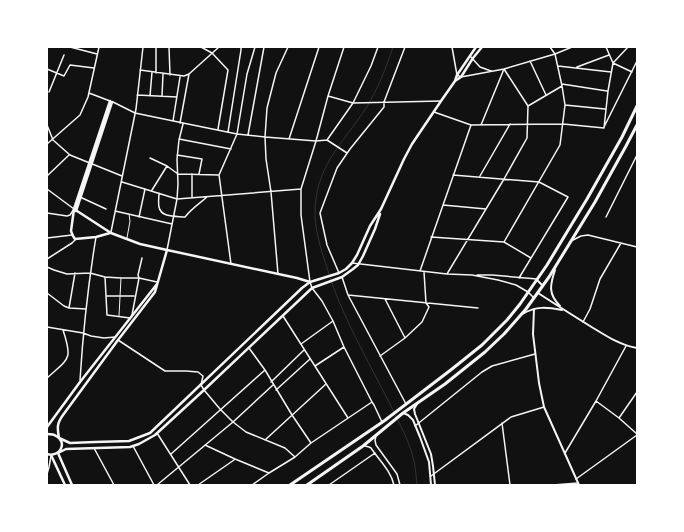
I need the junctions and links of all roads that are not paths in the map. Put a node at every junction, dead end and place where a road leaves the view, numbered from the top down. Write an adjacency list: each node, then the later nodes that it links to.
1 (70, 47): 24 (street)
2 (99, 47): 24 (street)
3 (143, 47): 38 (street)
4 (156, 47): 44 (street)
5 (169, 47): 47 (street)
6 (201, 47): 23 (street)
7 (219, 47): 23 (street)
8 (241, 47): 83 (street)
9 (255, 47): 84 (street)
10 (264, 47): 85 (street)
11 (288, 47): 86 (street)
12 (319, 47): 88 (street)
13 (344, 47): 59 (street)
14 (378, 47): 65 (street)
15 (405, 47): 64 (street)
16 (452, 47): 48 (street)
17 (476, 47): 27 (main road)
18 (482, 47): 29 (main road)
19 (550, 47): 25 (street)
20 (572, 47): 25 (street)
21 (606, 47): 28 (street)
22 (628, 47): 32 (street)
23 (212, 53): 46 (street); 82 (street)
24 (97, 54): 35 (street)
25 (555, 54): 30 (street); 33 (street)
26 (64, 55): 43 (street)
27 (470, 55): 29 (street); 48 (main road)
28 (609, 55): 32 (street); 34 (street)
29 (473, 58): 39 (street); 50 (main road)
30 (530, 61): 37 (street); 60 (street)
31 (637, 61): 42 (street)
32 (613, 63): 41 (street); 42 (street)
33 (558, 66): 34 (street); 52 (street)
34 (575, 67): 41 (street)
35 (94, 68): 43 (street); 55 (street)
36 (47, 69): 43 (street)
37 (504, 69): 39 (street); 67 (street); 79 (street)
38 (140, 70): 40 (street); 56 (street)
39 (493, 71): 50 (street)
40 (152, 72): 44 (street); 57 (street)
41 (611, 72): 53 (street)
42 (632, 72): 81 (street)
43 (57, 73): 54 (street)
44 (156, 73): 45 (street)
45 (162, 74): 47 (street); 58 (street)
46 (189, 74): 49 (street); 73 (street)
47 (170, 75): 49 (street)
48 (457, 75): 50 (street); 51 (main road)
49 (180, 76): 61 (street)
50 (461, 77): 51 (main road)
51 (455, 81): 63 (main road)
52 (562, 85): 53 (street); 60 (street); 66 (street)
53 (608, 91): 69 (street)
54 (49, 92)
55 (89, 93): 62 (street); 89 (street)
56 (137, 95): 57 (street); 71 (street)
57 (150, 96): 58 (street)
58 (162, 96): 61 (street)
59 (328, 96): 65 (street); 91 (street)
60 (546, 96): 67 (street)
61 (177, 97): 72 (street)
62 (111, 101): 71 (street); 99 (main road)
63 (441, 101): 64 (street); 70 (main road)
64 (383, 102): 65 (street); 94 (street)
65 (353, 103): 90 (street)
66 (565, 105): 69 (street); 76 (street)
67 (528, 106): 75 (street)
68 (637, 106): 169 (highway)
69 (606, 109): 81 (street)
70 (434, 112): 78 (street); 125 (main road)
71 (135, 113): 72 (street); 107 (street)
72 (173, 121): 73 (street)
73 (182, 123): 82 (street); 87 (street)
74 (510, 124): 75 (street); 79 (street); 108 (street)
75 (528, 124): 76 (street); 109 (street)
76 (563, 124): 81 (street); 111 (street)
77 (47, 125): 89 (street)
78 (471, 125): 79 (street); 105 (street)
79 (481, 125)
80 (637, 125): 143 (highway)
81 (604, 128)
82 (218, 130): 83 (street)
83 (228, 132): 84 (street)
84 (237, 134): 85 (street); 93 (street)
85 (248, 135): 86 (street)
86 (265, 137): 88 (street); 116 (street)
87 (179, 139): 93 (street); 96 (street)
88 (289, 139): 91 (street)
89 (53, 140): 92 (street); 95 (street)
90 (327, 140): 91 (street); 94 (street)
91 (316, 141): 113 (street)
92 (47, 144)
93 (230, 149): 104 (street)
94 (347, 153): 161 (street)
95 (70, 155): 99 (street); 106 (street)
96 (177, 155): 101 (street); 103 (street)
97 (637, 155): 133 (street)
98 (150, 158): 100 (street)
99 (90, 163): 107 (street); 119 (main road)
100 (167, 166): 101 (street); 115 (street)
101 (178, 174): 102 (street); 122 (street)
102 (192, 174): 103 (street); 121 (street)
103 (199, 174): 104 (street)
104 (219, 175): 118 (street)
105 (453, 175): 108 (street); 123 (street)
106 (47, 176)
107 (122, 176): 110 (street)
108 (480, 177): 109 (street)
109 (504, 179): 111 (street); 126 (street)
110 (121, 182): 112 (street); 128 (street)
111 (539, 182): 144 (street); 149 (street)
112 (145, 189): 115 (street); 132 (street)
113 (301, 189): 116 (street); 171 (street)
114 (47, 190): 127 (street)
115 (151, 191): 117 (street)
116 (271, 192): 118 (street); 160 (street)
117 (159, 193): 122 (street); 131 (street)
118 (222, 195): 120 (street); 151 (street)
119 (79, 197): 124 (street); 127 (main road)
120 (207, 197): 121 (street); 131 (street)
121 (192, 198): 122 (street)
122 (177, 199): 131 (street)
123 (443, 204): 126 (street); 137 (street)
124 (106, 209)
125 (381, 209): 152 (main road); 153 (main road)
126 (486, 209): 142 (street)
127 (75, 210): 129 (street); 135 (main road); 136 (main road)
128 (115, 211): 130 (street); 135 (street)
129 (47, 213)
130 (129, 214): 132 (street); 141 (lane)
131 (174, 216): 134 (street)
132 (139, 217): 134 (street)
133 (606, 217)
134 (172, 224): 147 (street)
135 (111, 233): 139 (main road); 141 (main road)
136 (72, 235): 138 (street); 140 (main road)
137 (432, 237): 142 (street); 156 (street)
138 (47, 238)
139 (96, 238): 140 (main road); 159 (street)
140 (75, 239): 150 (street)
141 (127, 239): 147 (main road)
142 (468, 240): 144 (street); 162 (street)
143 (573, 240): 145 (street); 154 (highway)
144 (504, 242): 149 (street)
145 (621, 243): 146 (street); 194 (street)
146 (637, 247)
147 (167, 250): 151 (main road); 170 (main road)
148 (142, 258): 166 (street)
149 (532, 258): 168 (street)
150 (47, 259)
151 (231, 264): 160 (main road)
152 (352, 264): 153 (street); 161 (main road)
153 (358, 265): 156 (street); 167 (main road)
154 (556, 266): 172 (highway); 188 (street)
155 (47, 267): 158 (street)
156 (420, 270): 157 (street)
157 (424, 271): 162 (street); 183 (street)
158 (75, 273): 159 (street); 184 (street)
159 (90, 273): 164 (street); 186 (street)
160 (278, 274): 171 (main road)
161 (338, 274): 171 (main road)
162 (447, 274): 163 (street)
163 (472, 275): 168 (street); 174 (street)
164 (105, 277): 165 (street); 178 (street)
165 (122, 278): 166 (street); 179 (lane)
166 (139, 278): 170 (street); 180 (street)
167 (340, 278): 173 (main road); 177 (street)
168 (519, 278): 169 (street)
169 (537, 279): 172 (street); 174 (highway)
170 (158, 282): 192 (main road); 200 (main road)
171 (310, 282): 173 (street); 216 (main road)
172 (543, 286): 176 (highway)
173 (312, 288): 189 (main road); 193 (street)
174 (528, 292): 181 (street); 223 (highway)
175 (47, 293): 184 (street)
176 (538, 293): 181 (highway); 188 (street)
177 (348, 295): 182 (street); 208 (street)
178 (106, 296): 179 (street); 191 (street)
179 (120, 296): 180 (street); 191 (lane)
180 (135, 296): 192 (street)
181 (534, 298): 190 (highway)
182 (385, 299): 183 (street); 199 (street)
183 (426, 303): 185 (street); 199 (street)
184 (69, 308): 186 (street)
185 (478, 308)
186 (86, 309): 197 (street)
187 (534, 309): 188 (street); 190 (street); 207 (street)
188 (563, 310): 194 (street)
189 (282, 316): 201 (street); 204 (main road)
190 (520, 316): 224 (highway)
191 (119, 317): 192 (street)
192 (131, 317): 198 (main road)
193 (333, 321): 201 (street); 203 (street)
194 (583, 322): 202 (street)
195 (47, 327): 196 (street)
196 (63, 330): 197 (street); 212 (street)
197 (83, 333): 198 (street); 213 (street)
198 (115, 337): 213 (main road)
199 (406, 338): 208 (street)
200 (118, 340): 216 (street); 241 (main road)
201 (301, 344): 206 (street)
202 (626, 346): 205 (street); 221 (street)
203 (344, 347): 210 (street); 222 (street)
204 (249, 348): 211 (street); 218 (main road)
205 (637, 348)
206 (304, 350): 209 (street); 214 (street)
207 (535, 354): 225 (street); 233 (street)
208 (380, 356): 223 (street)
209 (310, 359): 210 (street); 219 (street)
210 (315, 366): 215 (street)
211 (265, 370): 214 (street); 226 (street)
212 (47, 378)
213 (80, 382): 236 (main road)
214 (271, 382): 217 (street)
215 (326, 384): 228 (street); 229 (street)
216 (201, 385): 218 (street); 241 (main road)
217 (273, 385): 219 (street); 231 (street)
218 (204, 390): 226 (street); 237 (main road)
219 (276, 390): 228 (street)
220 (637, 392): 230 (street)
221 (596, 401): 230 (street); 250 (street)
222 (372, 402): 229 (street); 232 (street)
223 (406, 404): 232 (highway)
224 (417, 404): 227 (highway); 233 (street)
225 (544, 407): 234 (street); 250 (street)
226 (220, 410): 231 (street); 252 (street)
227 (403, 414): 235 (street); 238 (highway)
228 (292, 415): 242 (street); 243 (street)
229 (348, 418): 243 (street)
230 (619, 418): 240 (street)
231 (233, 422): 242 (street); 244 (street)
232 (383, 422): 271 (highway)
233 (418, 423): 235 (street); 259 (street)
234 (502, 423): 259 (street); 279 (street)
235 (415, 426): 260 (street)
236 (47, 427)
237 (157, 433): 245 (main road); 252 (street)
238 (377, 433): 246 (highway); 276 (street)
239 (47, 434): 241 (main road)
240 (637, 435): 261 (street)
241 (59, 438): 248 (main road)
242 (265, 440): 254 (street)
243 (311, 443): 254 (street)
244 (206, 445): 255 (street); 256 (street)
245 (133, 446): 247 (main road); 267 (street)
246 (363, 446): 249 (street); 272 (highway)
247 (94, 448): 248 (main road); 266 (street)
248 (58, 453): 253 (main road); 265 (main road)
249 (375, 453): 262 (street); 275 (street)
250 (565, 453): 261 (street)
251 (47, 454): 253 (main road)
252 (171, 454): 256 (street)
253 (51, 455): 258 (street); 264 (main road)
254 (295, 457): 257 (street)
255 (235, 459): 257 (street); 269 (street)
256 (179, 467): 267 (street); 268 (street)
257 (269, 473): 270 (street)
258 (47, 474)
259 (434, 474): 260 (street); 278 (street)
260 (431, 476): 277 (street)
261 (576, 479): 263 (street)
262 (332, 482): 273 (street); 274 (street)
263 (578, 484): 280 (street)
264 (65, 485)
265 (72, 485)
266 (114, 485)
267 (155, 485)
268 (190, 485)
269 (198, 485)
270 (252, 485)
271 (290, 485)
272 (307, 485)
273 (329, 485)
274 (335, 485)
275 (394, 485)
276 (400, 485)
277 (431, 485)
278 (435, 485)
279 (510, 485)
280 (553, 485)

